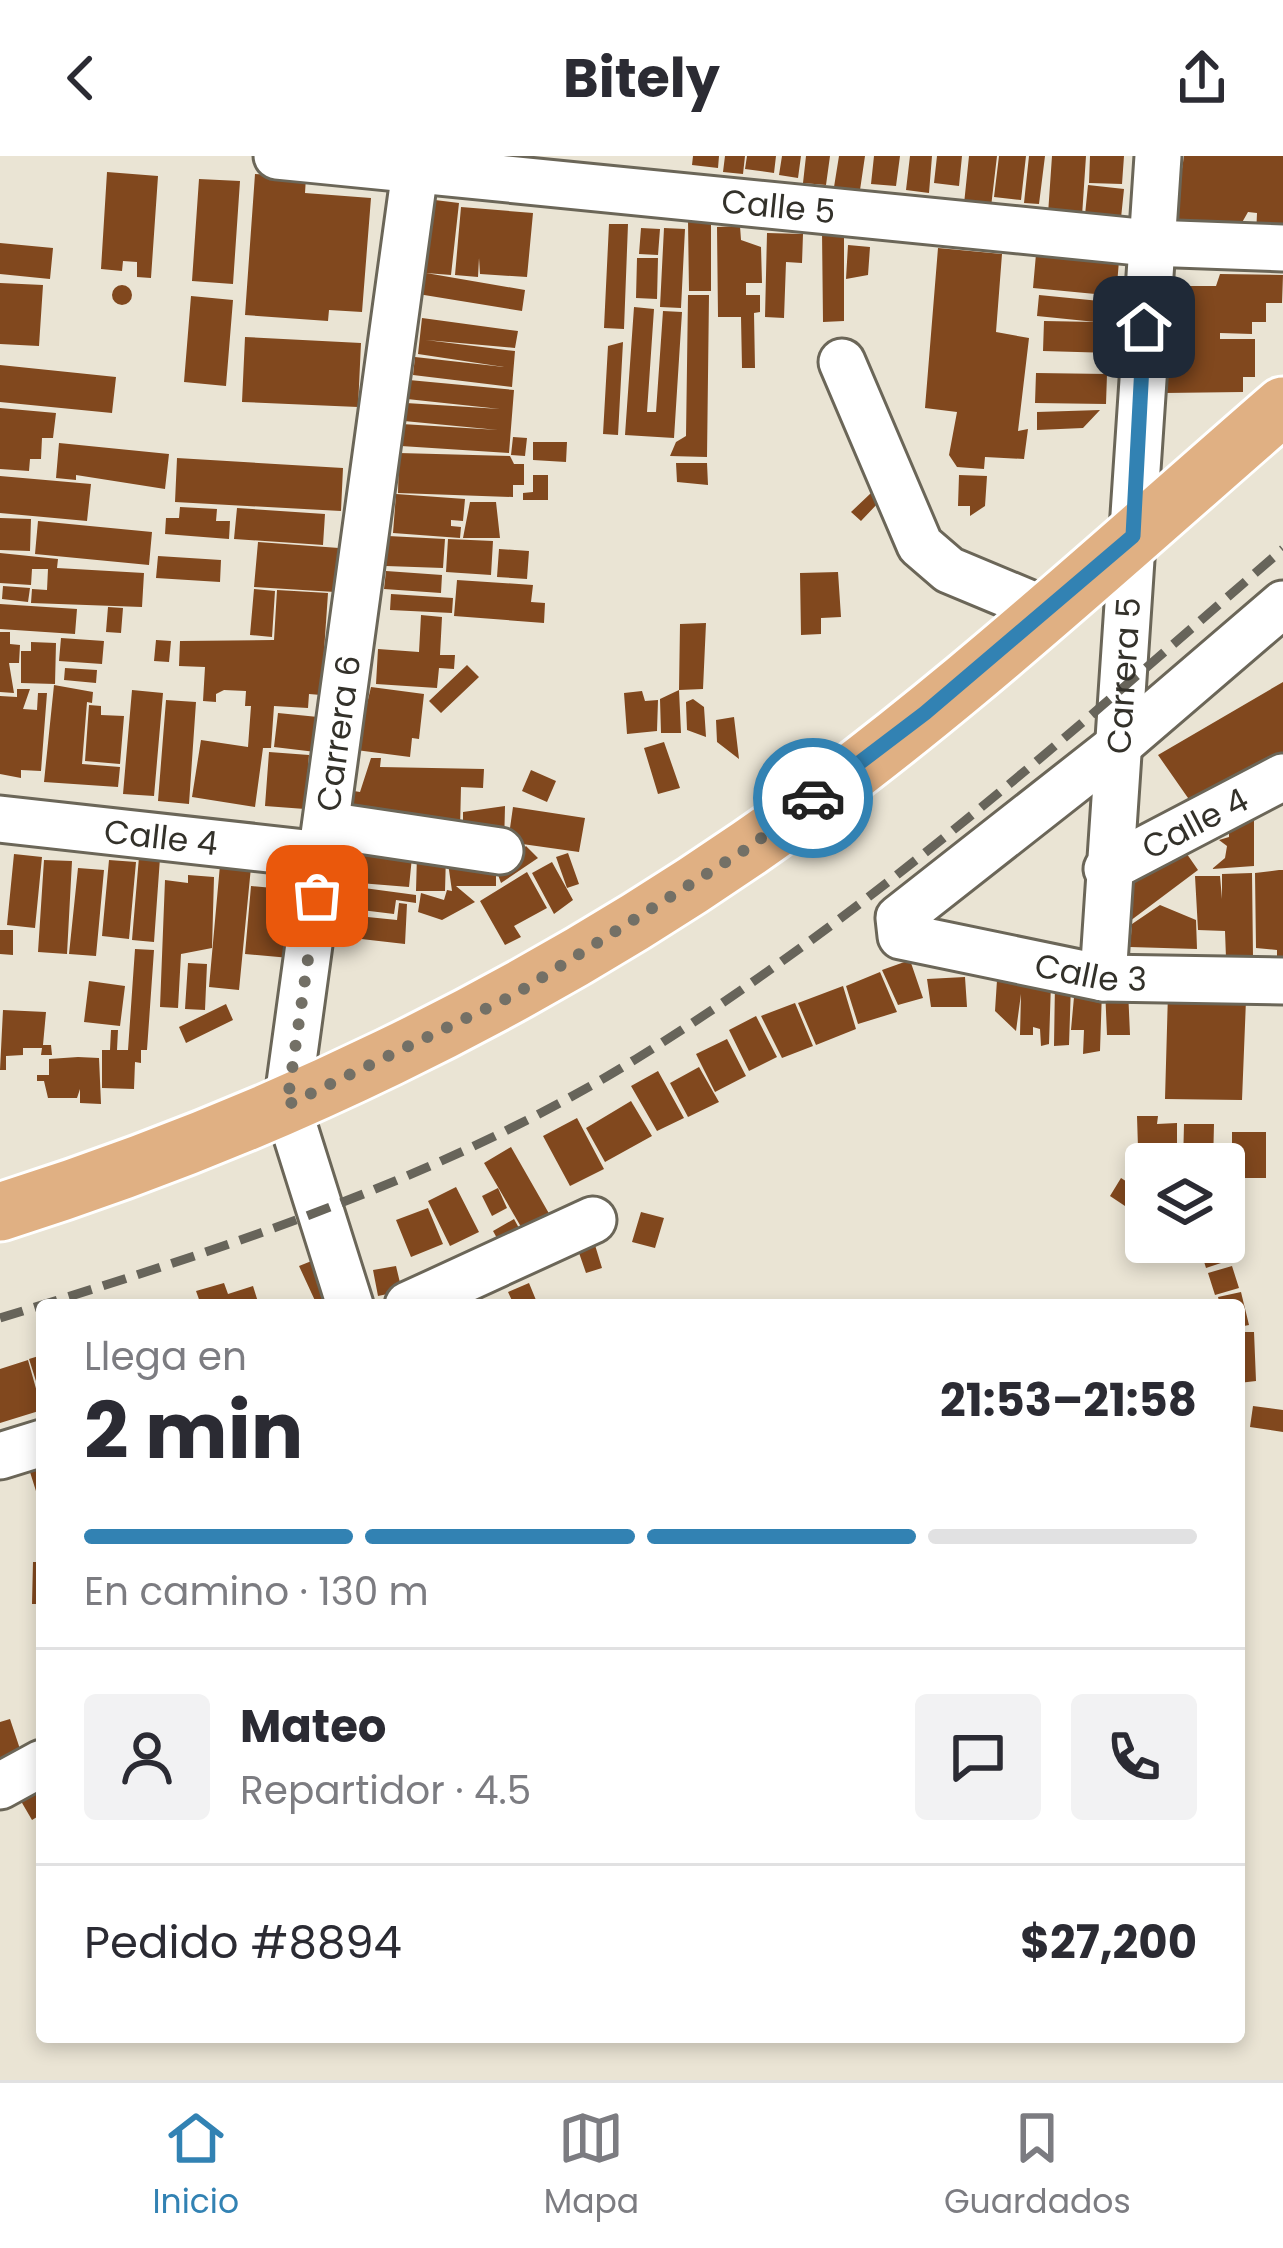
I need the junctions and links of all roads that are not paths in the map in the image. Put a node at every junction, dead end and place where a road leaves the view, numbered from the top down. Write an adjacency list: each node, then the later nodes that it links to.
1 (277, 156): 3 (street, Calle 5)
2 (1158, 156): 4 (street, Carrera 5)
3 (416, 162): 4 (street, Calle 5); 14 (street, Carrera 6)
4 (1148, 243): 5 (street, Calle 5); 8 (street, Carrera 5)
5 (1283, 248)
6 (842, 362): 10 (street)
7 (1283, 406): 8 (main road)
8 (1133, 536): 10 (main road); 11 (street, Carrera 5)
9 (1283, 604): 11 (street)
10 (1046, 610): 19 (main road)
11 (1114, 749): 16 (street, Carrera 5); 17 (street, Calle 3)
12 (1283, 777): 16 (street, Calle 4)
13 (0, 819): 14 (street, Calle 4)
14 (324, 840): 15 (street, Calle 4); 19 (street, Carrera 6)
15 (500, 850)
16 (1107, 869): 17 (street, Carrera 5)
17 (1102, 978): 18 (street, Calle 3)
18 (1283, 982)
19 (287, 1105): 20 (main road); 22 (street, Carrera 6)
20 (0, 1212)
21 (593, 1220): 23 (street)
22 (348, 1299)
23 (421, 1299)
24 (36, 1445): 25 (street)
25 (0, 1456)
26 (36, 1766): 27 (street)
27 (0, 1786)

